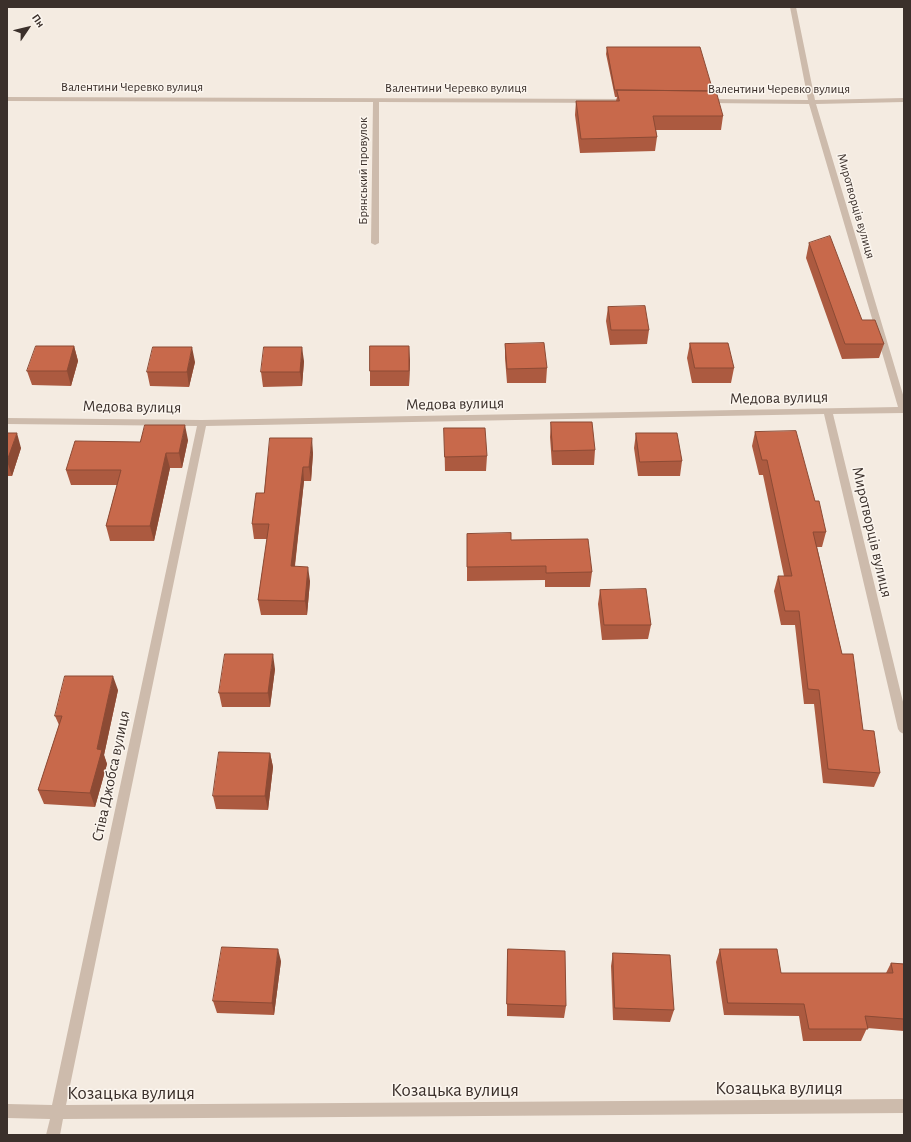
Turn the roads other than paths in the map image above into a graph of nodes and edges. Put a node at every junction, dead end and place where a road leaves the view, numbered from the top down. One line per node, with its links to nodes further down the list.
1 (793, 7): 7 (street, Миротворців вулиця)
2 (7, 99): 3 (street, Валентини Черевко вулиця)
3 (376, 99): 5 (street, Валентини Черевко вулиця); 8 (street, Брянський провулок)
4 (904, 100): 7 (street, Валентини Черевко вулиця)
5 (638, 101)
6 (701, 101): 7 (street, Валентини Черевко вулиця)
7 (812, 102): 9 (street, Миротворців вулиця)
8 (375, 243)
9 (904, 410): 10 (street, Медова вулиця)
10 (828, 412): 12 (street, Медова вулиця); 13 (street, Миротворців вулиця)
11 (7, 420): 12 (street, Медова вулиця)
12 (202, 423): 16 (street, Стіва Джобса вулиця)
13 (904, 729)
14 (904, 1106): 16 (street, Козацька вулиця)
15 (7, 1111): 16 (street, Козацька вулиця)
16 (57, 1112): 17 (street, Стіва Джобса вулиця)
17 (53, 1135)

